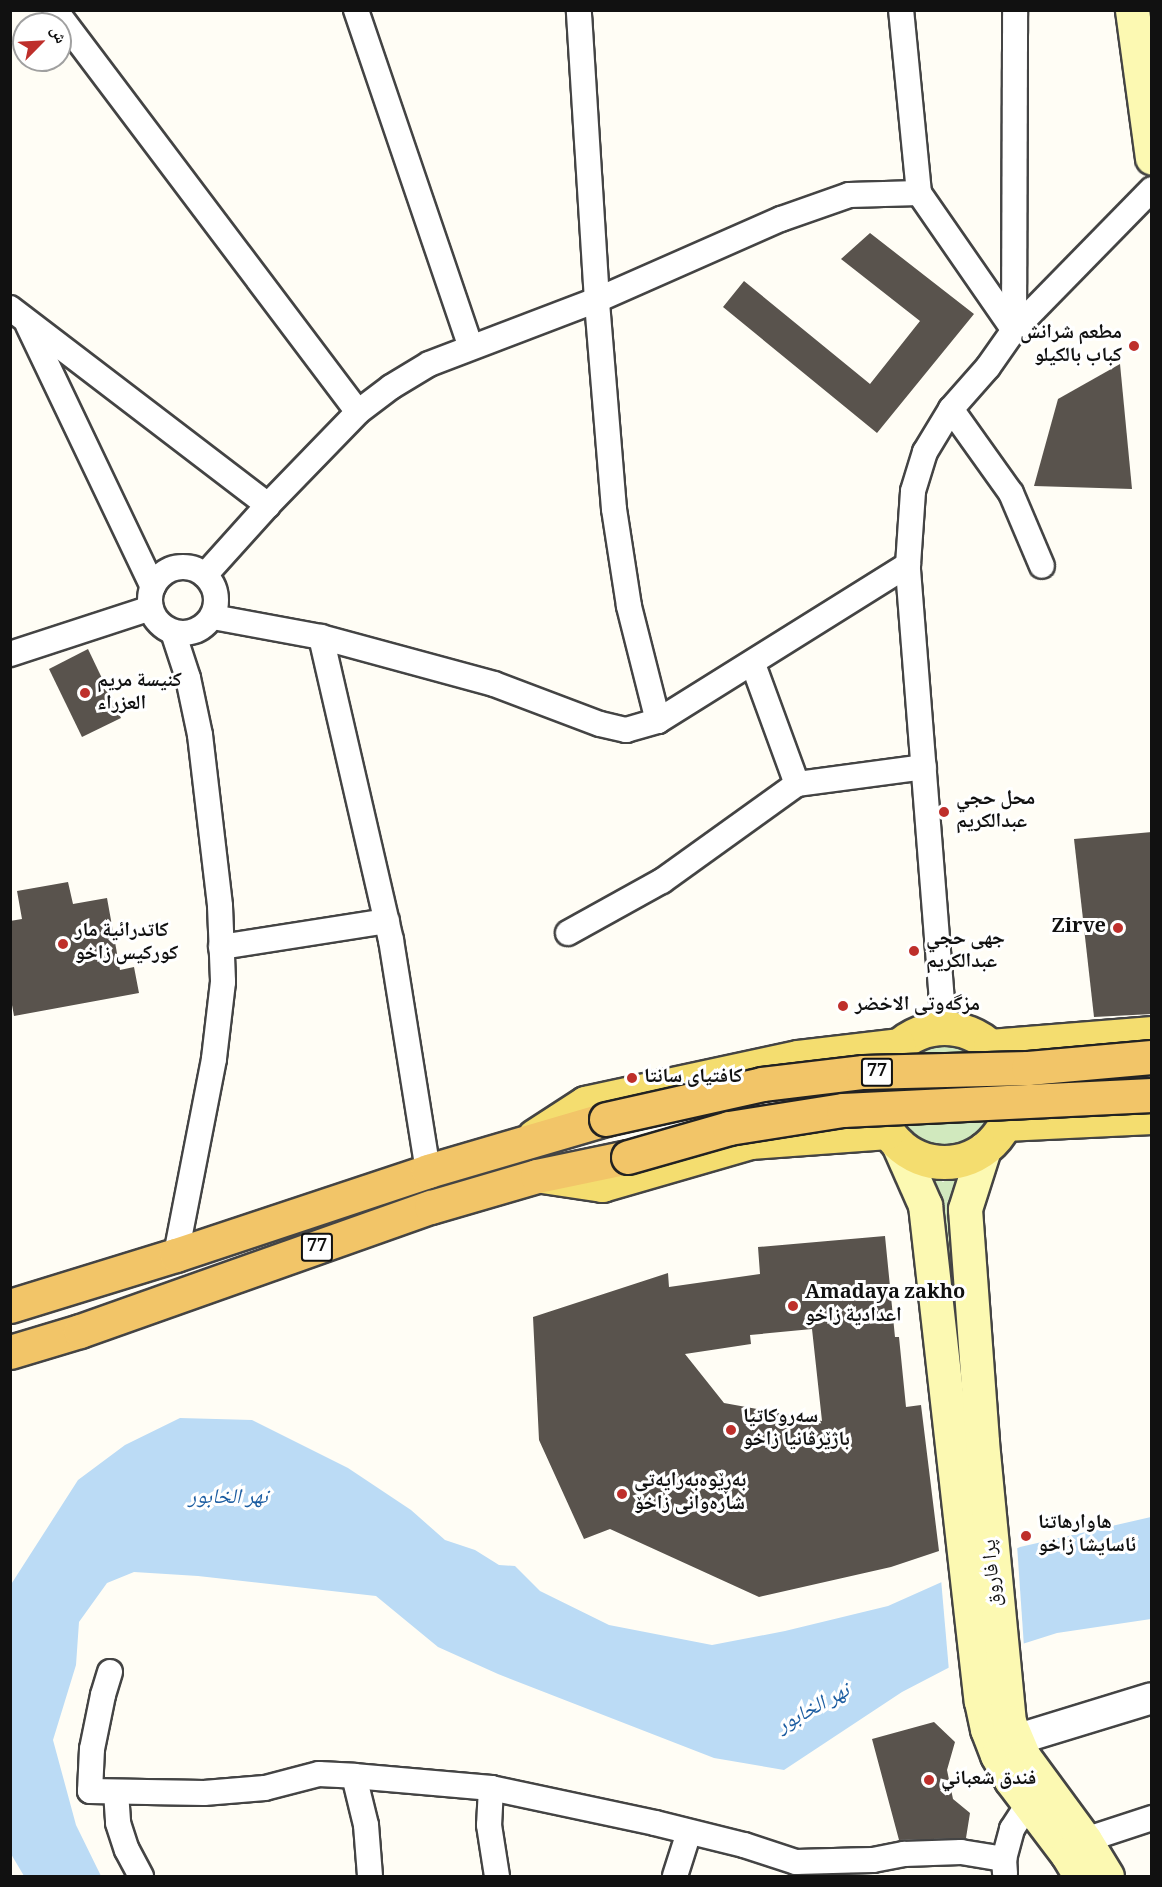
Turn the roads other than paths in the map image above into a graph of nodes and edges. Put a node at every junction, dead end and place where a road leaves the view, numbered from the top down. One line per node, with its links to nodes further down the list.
1 (55, 10): 15 (street)
2 (356, 10): 13 (street)
3 (579, 10): 10 (street)
4 (901, 10): 9 (street)
5 (1015, 10): 12 (street)
6 (1132, 10): 7 (main road)
7 (1152, 158)
8 (1152, 189): 12 (street)
9 (919, 193): 10 (street); 12 (street)
10 (597, 300): 13 (street); 26 (street)
11 (18, 314): 16 (street); 20 (street)
12 (1014, 330): 14 (street)
13 (471, 347): 15 (street)
14 (951, 410): 17 (street); 18 (street)
15 (358, 412): 16 (street)
16 (268, 505): 19 (street)
17 (908, 565): 25 (street); 27 (street)
18 (1042, 566)
19 (206, 575): 20 (street); 21 (street)
20 (152, 598): 22 (street); 24 (street)
21 (213, 617): 22 (street); 23 (street)
22 (173, 632): 31 (street)
23 (321, 637): 26 (street); 29 (street)
24 (10, 654)
25 (753, 664): 26 (street); 28 (street)
26 (658, 721)
27 (924, 767): 28 (street); 32 (street)
28 (796, 784): 30 (street)
29 (387, 921): 31 (street); 47 (street)
30 (568, 933)
31 (221, 947): 49 (street)
32 (944, 1028): 35 (main road); 36 (main road)
33 (1152, 1034): 34 (main road)
34 (1095, 1037): 36 (main road); 41 (main road)
35 (898, 1045): 37 (main road); 44 (main road)
36 (990, 1046): 42 (main road)
37 (798, 1057): 43 (main road); 45 (main road)
38 (1152, 1057): 45 (highway, 77, bridge)
39 (1152, 1095): 48 (highway, 77, bridge)
40 (1152, 1117): 41 (main road)
41 (1104, 1120): 42 (main road)
42 (1004, 1124): 46 (main road)
43 (807, 1136): 44 (main road); 48 (main road)
44 (893, 1138): 46 (main road); 52 (main road)
45 (521, 1144): 47 (highway, 77)
46 (984, 1149): 52 (main road)
47 (428, 1171): 49 (highway, 77)
48 (537, 1176): 51 (highway, 77)
49 (176, 1255): 50 (highway, 77)
50 (10, 1306)
51 (10, 1352)
52 (968, 1443): 55 (main road, پرا فاروق)
53 (110, 1672): 59 (street)
54 (1152, 1698): 56 (street)
55 (994, 1702): 56 (main road); 60 (main road)
56 (1015, 1740): 63 (main road)
57 (354, 1776): 58 (street); 59 (street); 65 (street)
58 (491, 1788): 62 (street); 66 (street)
59 (116, 1792): 64 (street)
60 (1029, 1803): 62 (street); 68 (main road)
61 (1152, 1818): 63 (street)
62 (689, 1832): 67 (street)
63 (1085, 1840): 69 (main road)
64 (141, 1876)
65 (370, 1876)
66 (497, 1876)
67 (675, 1876)
68 (1080, 1876)
69 (1107, 1876)

